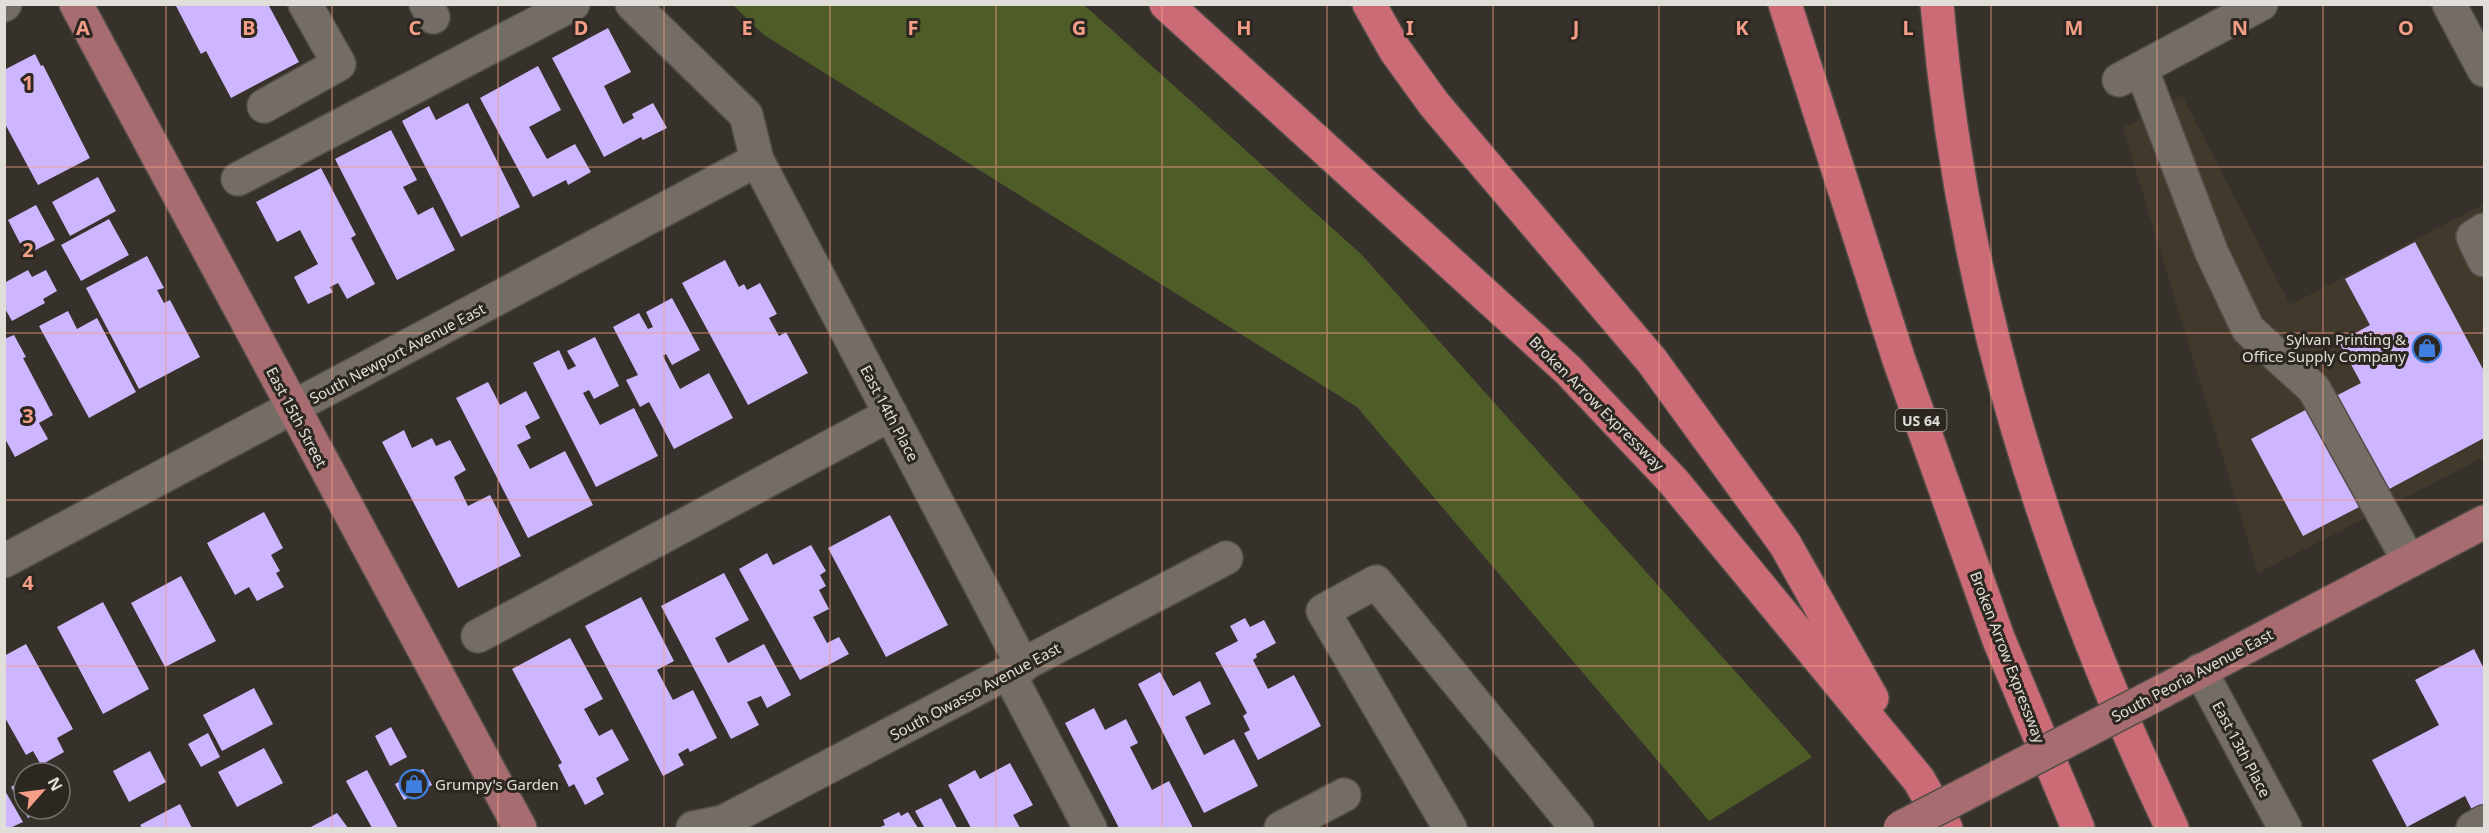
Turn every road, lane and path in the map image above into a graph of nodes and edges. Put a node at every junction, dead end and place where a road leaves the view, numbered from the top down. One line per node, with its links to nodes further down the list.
1 (76, 4): 17 (main road, East 15th Street)
2 (305, 4): 12 (street)
3 (573, 4): 14 (street)
4 (632, 4): 13 (street, East 14th Place)
5 (1166, 4): 26 (highway, Broken Arrow Expressway)
6 (1368, 4): 26 (highway)
7 (1785, 4): 37 (highway, Broken Arrow Expressway / US 64)
8 (1937, 4): 38 (highway)
9 (2260, 4): 22 (street)
10 (2449, 4): 11 (street)
11 (2484, 70)
12 (264, 106)
13 (757, 160): 17 (street, South Newport Avenue East); 18 (street, East 14th Place)
14 (238, 179)
15 (2484, 230): 16 (street)
16 (2484, 260)
17 (293, 409): 21 (street, South Newport Avenue East); 31 (main road, East 15th Street)
18 (891, 414): 23 (street); 24 (street, East 14th Place)
19 (2484, 522): 22 (main road, South Peoria Avenue East)
20 (1226, 558): 24 (street, South Owasso Avenue East)
21 (4, 561)
22 (2409, 561): 25 (main road, South Peoria Avenue East)
23 (478, 636)
24 (1016, 670): 29 (street, South Owasso Avenue East); 32 (street, East 14th Place)
25 (2200, 670): 35 (main road, South Peoria Avenue East, bridge); 39 (street, East 13th Place)
26 (1919, 780): 36 (highway, Broken Arrow Expressway)
27 (1344, 795): 33 (street)
28 (2484, 822): 40 (street)
29 (711, 826)
30 (1441, 826): 34 (street)
31 (520, 828)
32 (1090, 828)
33 (1281, 828)
34 (1578, 828)
35 (1900, 828)
36 (1946, 828)
37 (2078, 828)
38 (2172, 828)
39 (2284, 828)
40 (2473, 828)

